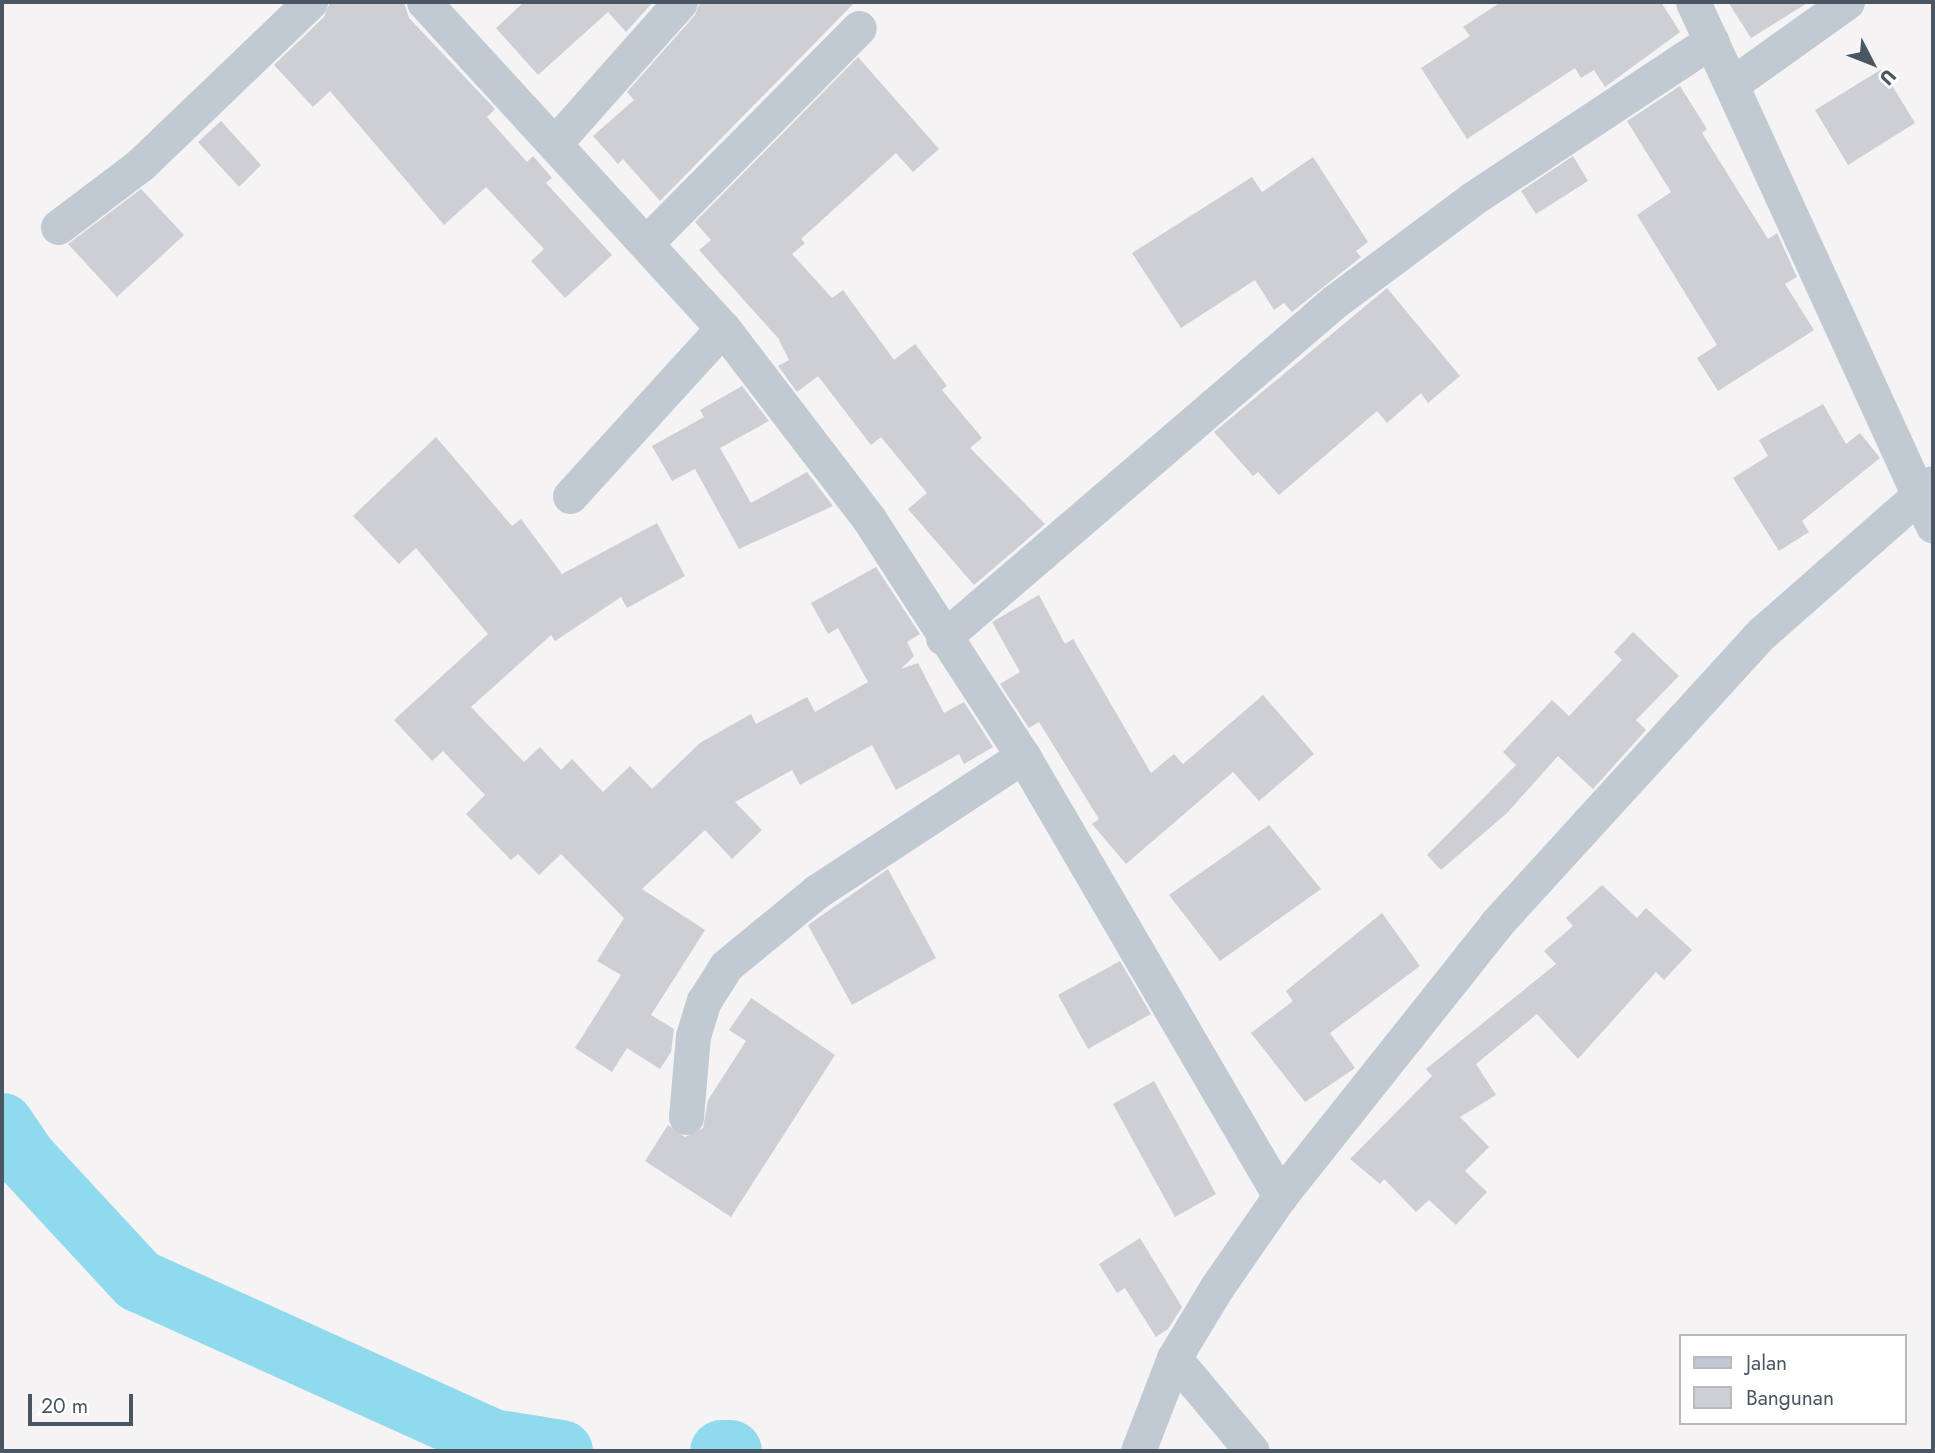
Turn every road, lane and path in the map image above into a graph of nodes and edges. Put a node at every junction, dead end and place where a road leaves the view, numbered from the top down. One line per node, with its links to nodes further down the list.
1 (310, 2): 10 (street)
2 (424, 2): 9 (street)
3 (680, 2): 9 (street)
4 (1693, 2): 7 (street)
5 (1847, 2): 8 (street)
6 (859, 28): 11 (street)
7 (1711, 41): 8 (street); 16 (street)
8 (1732, 84): 13 (street)
9 (555, 143): 11 (street)
10 (58, 227)
11 (647, 242): 12 (street)
12 (723, 328): 14 (street); 16 (street)
13 (1926, 489): 15 (street); 19 (street)
14 (570, 496)
15 (1933, 526)
16 (943, 638): 17 (street)
17 (1023, 756): 18 (street); 19 (street)
18 (686, 1117)
19 (1280, 1196): 20 (street)
20 (1174, 1358): 21 (street); 22 (street)
21 (1138, 1451)
22 (1252, 1451)

